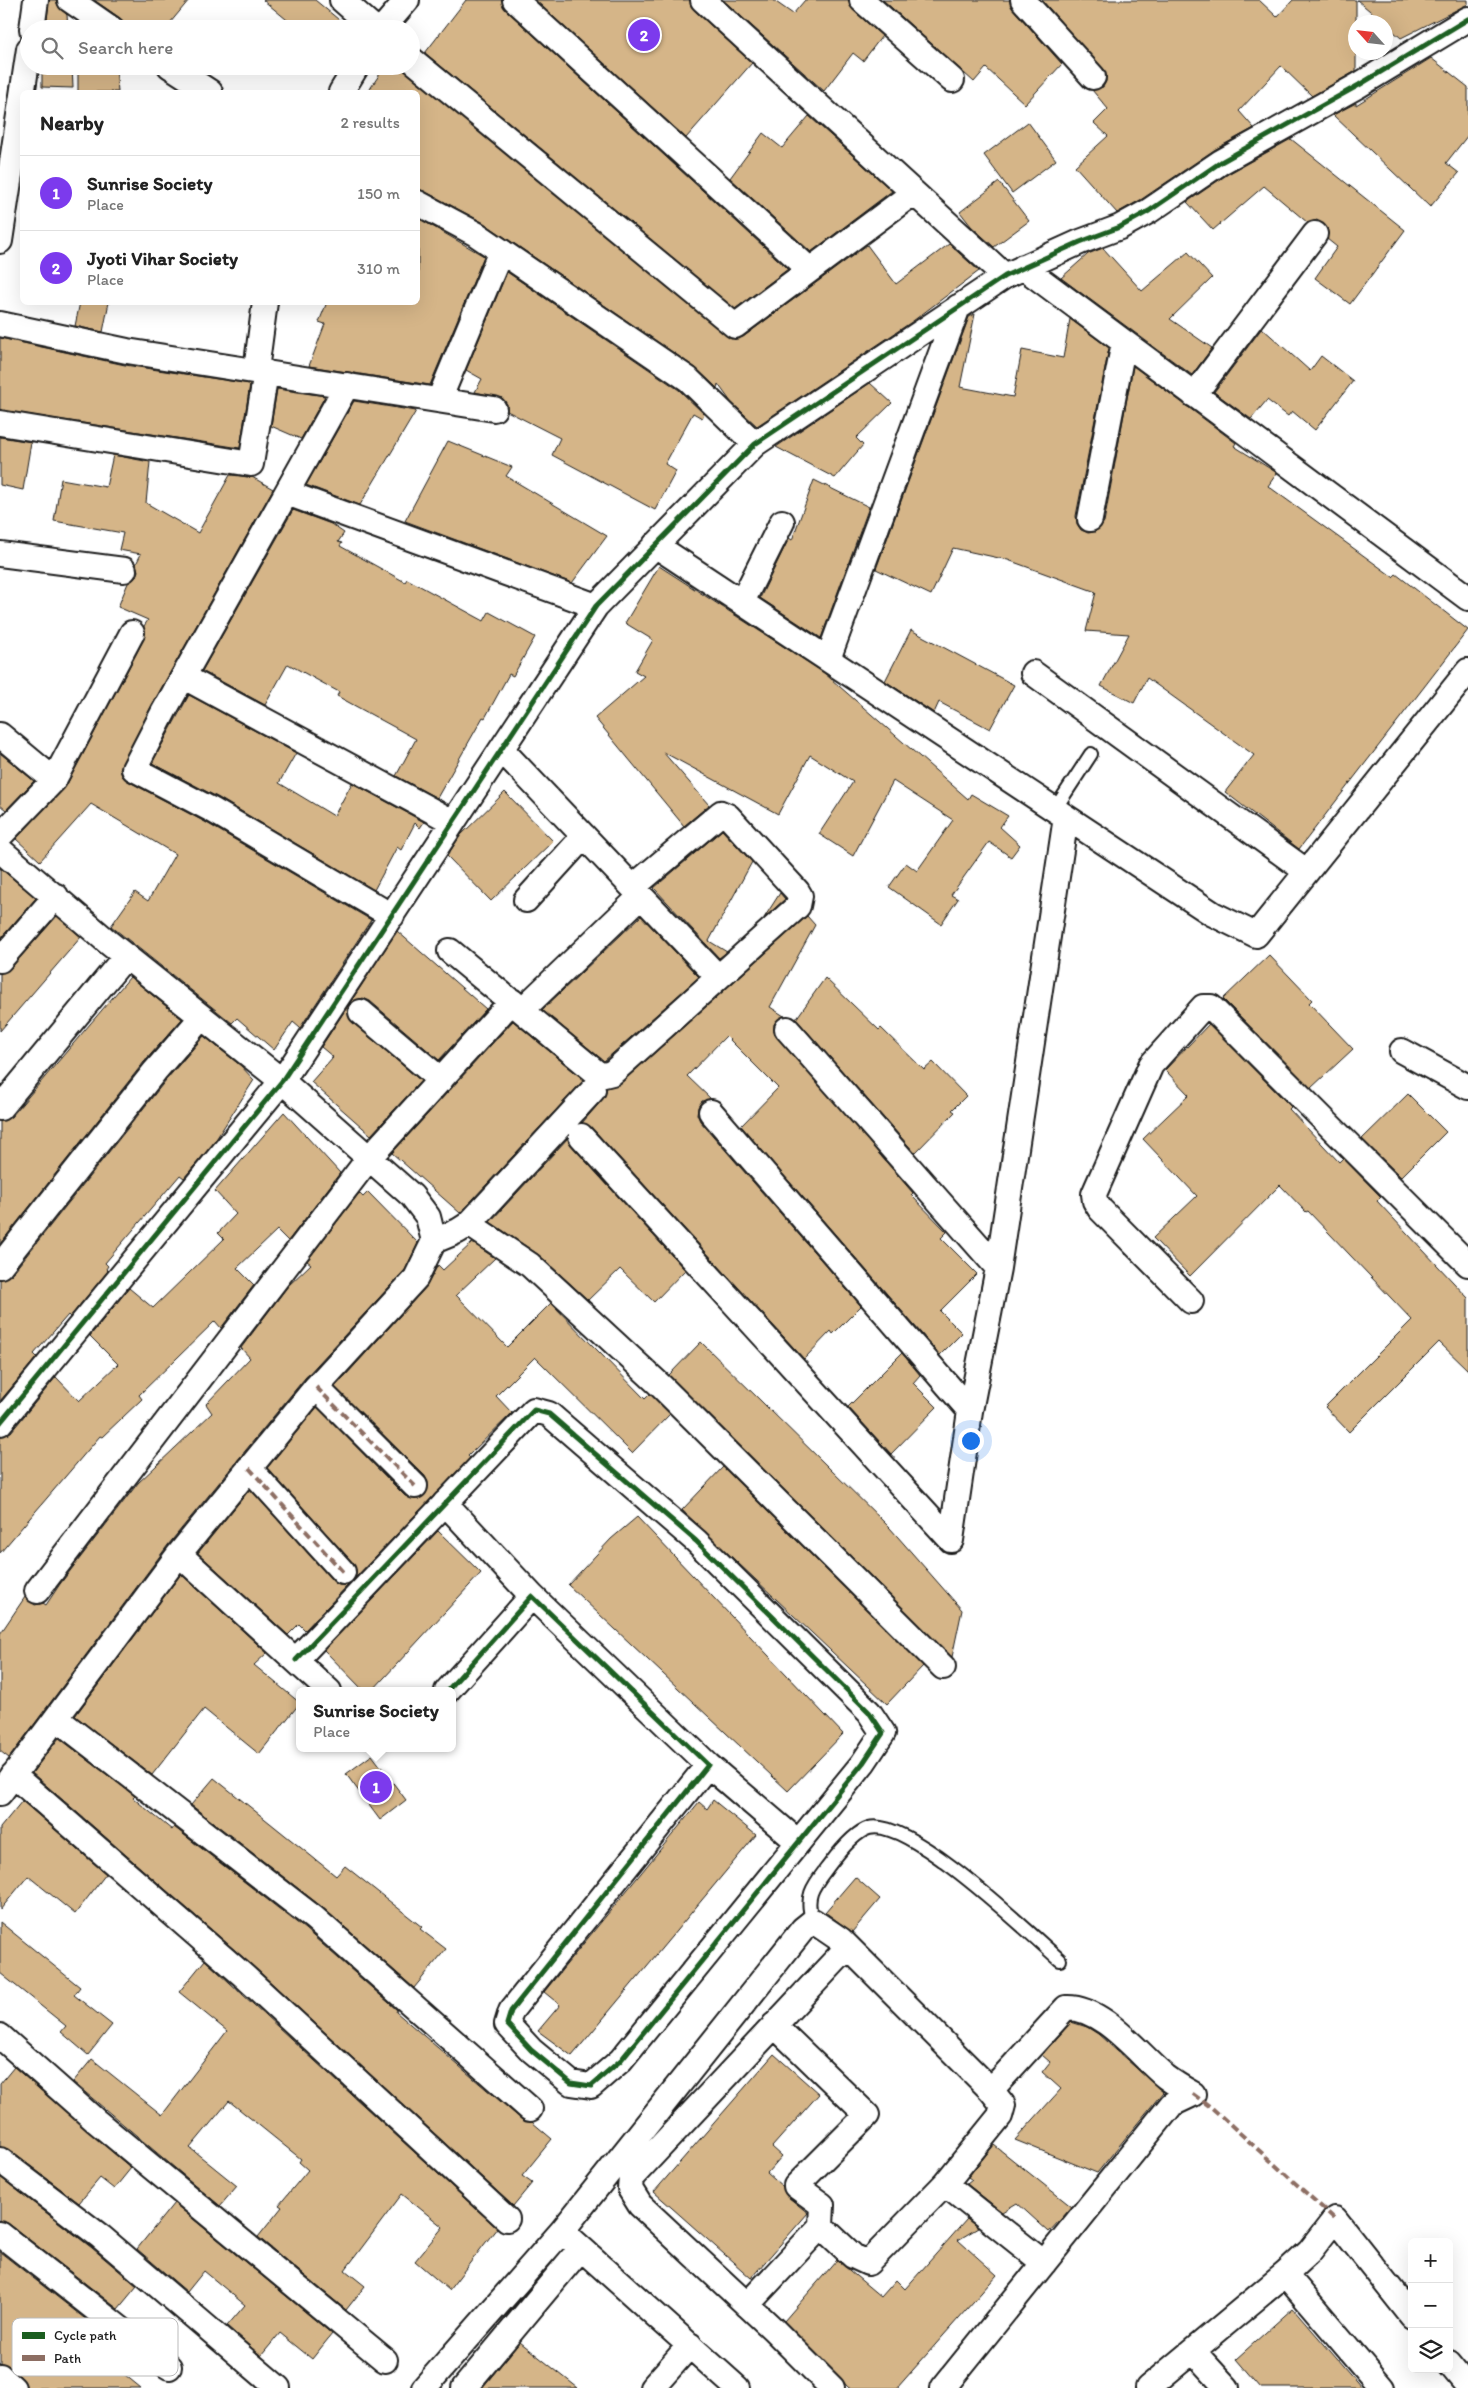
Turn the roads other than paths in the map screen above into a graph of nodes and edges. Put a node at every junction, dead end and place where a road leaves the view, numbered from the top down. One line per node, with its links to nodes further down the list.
1 (36, 0): 10 (street)
2 (70, 0): 11 (street)
3 (342, 0): 12 (street)
4 (407, 0): 13 (street)
5 (515, 0): 29 (street)
6 (703, 0): 24 (street)
7 (862, 0): 19 (street)
8 (1022, 0): 18 (street)
9 (1468, 19): 30 (street)
10 (33, 20)
11 (99, 20)
12 (365, 20)
13 (390, 20)
14 (420, 66): 29 (street)
15 (25, 75): 20 (street)
16 (184, 75): 21 (street)
17 (351, 75): 22 (street)
18 (1093, 77)
19 (952, 80)
20 (23, 90)
21 (207, 90)
22 (342, 90)
23 (20, 109): 27 (street)
24 (912, 193): 29 (street); 30 (street)
25 (420, 204): 28 (street)
26 (1315, 234): 37 (street)
27 (0, 241)
28 (501, 251): 38 (street); 41 (street)
29 (810, 269)
30 (1014, 272): 32 (street); 34 (street)
31 (265, 305): 35 (street)
32 (958, 307): 41 (street); 52 (street)
33 (0, 324): 35 (street)
34 (1124, 342): 37 (street); 43 (street)
35 (261, 371): 36 (street); 40 (street)
36 (347, 385): 38 (street); 42 (street)
37 (1194, 395): 48 (street)
38 (439, 400): 39 (street)
39 (494, 409)
40 (0, 423)
41 (755, 444): 45 (street)
42 (287, 493): 50 (street); 55 (street)
43 (1090, 519)
44 (782, 522): 49 (street)
45 (655, 545): 49 (street); 50 (street)
46 (0, 554): 47 (street)
47 (124, 570)
48 (1468, 598)
49 (742, 602): 52 (street)
50 (596, 606): 57 (street)
51 (132, 634): 59 (street)
52 (828, 659): 60 (street)
53 (1468, 671): 65 (street)
54 (1032, 673): 65 (street)
55 (184, 677): 61 (street); 69 (street)
56 (0, 735): 59 (street)
57 (502, 750): 61 (street); 63 (street)
58 (1090, 754): 60 (lane)
59 (54, 780): 62 (street)
60 (1060, 813): 65 (street); 91 (street)
61 (454, 822): 69 (street)
62 (0, 836)
63 (584, 836): 66 (street); 68 (street)
64 (0, 850): 67 (street)
65 (1306, 871)
66 (637, 891): 73 (street); 73 (street); 74 (street)
67 (56, 896): 71 (street); 72 (street)
68 (526, 900)
69 (392, 916): 80 (street)
70 (450, 951): 74 (street)
71 (126, 957): 76 (street); 83 (street)
72 (0, 960)
73 (718, 977): 74 (street)
74 (517, 1006): 79 (street)
75 (361, 1012): 79 (street)
76 (201, 1018): 80 (street); 90 (street)
77 (787, 1029): 91 (street)
78 (1402, 1050): 81 (street)
79 (441, 1080): 86 (street)
80 (282, 1082): 86 (street); 95 (street)
81 (1468, 1087)
82 (593, 1090): 87 (street)
83 (0, 1108)
84 (711, 1112): 94 (street)
85 (581, 1136): 94 (street)
86 (369, 1158): 88 (street); 101 (street)
87 (469, 1224): 88 (street); 104 (street)
88 (434, 1241): 93 (street)
89 (1468, 1264): 92 (street)
90 (0, 1266)
91 (998, 1268): 94 (street)
92 (1192, 1301)
93 (316, 1387): 96 (street); 97 (street)
94 (970, 1411)
95 (0, 1423)
96 (249, 1468): 99 (street); 100 (street)
97 (415, 1486)
98 (445, 1503): 102 (street); 103 (street); 110 (street)
99 (178, 1554): 103 (street); 107 (street)
100 (343, 1572)
101 (37, 1591)
102 (532, 1596): 106 (street); 108 (street)
103 (296, 1660): 105 (street)
104 (943, 1667)
105 (325, 1687)
106 (451, 1687)
107 (56, 1718): 109 (street); 117 (street)
108 (708, 1765): 110 (street); 110 (street)
109 (7, 1784): 120 (street)
110 (798, 1842)
111 (812, 1921): 112 (street); 113 (lane); 122 (street)
112 (848, 1947): 114 (street); 116 (street)
113 (1060, 1960)
114 (774, 2025): 121 (street); 127 (street)
115 (0, 2036): 132 (street)
116 (992, 2090): 119 (street); 125 (street)
117 (530, 2108)
118 (0, 2160): 137 (street)
119 (945, 2184): 121 (street); 125 (street)
120 (507, 2219)
121 (821, 2226): 127 (street)
122 (562, 2232): 124 (street); 138 (street)
123 (0, 2234): 129 (street)
124 (581, 2248): 130 (street); 139 (street)
125 (1044, 2263): 143 (street)
126 (1285, 2274): 128 (street); 131 (street); 146 (street)
127 (747, 2305): 142 (street)
128 (1408, 2311)
129 (108, 2318)
130 (690, 2346): 140 (street); 141 (street)
131 (1193, 2351): 144 (street); 145 (street)
132 (385, 2360)
133 (1453, 2368): 135 (street)
134 (0, 2376): 136 (street)
135 (1468, 2386)
136 (13, 2388)
137 (278, 2388)
138 (424, 2388)
139 (464, 2388)
140 (652, 2388)
141 (737, 2388)
142 (832, 2388)
143 (942, 2388)
144 (1148, 2388)
145 (1227, 2388)
146 (1382, 2388)

